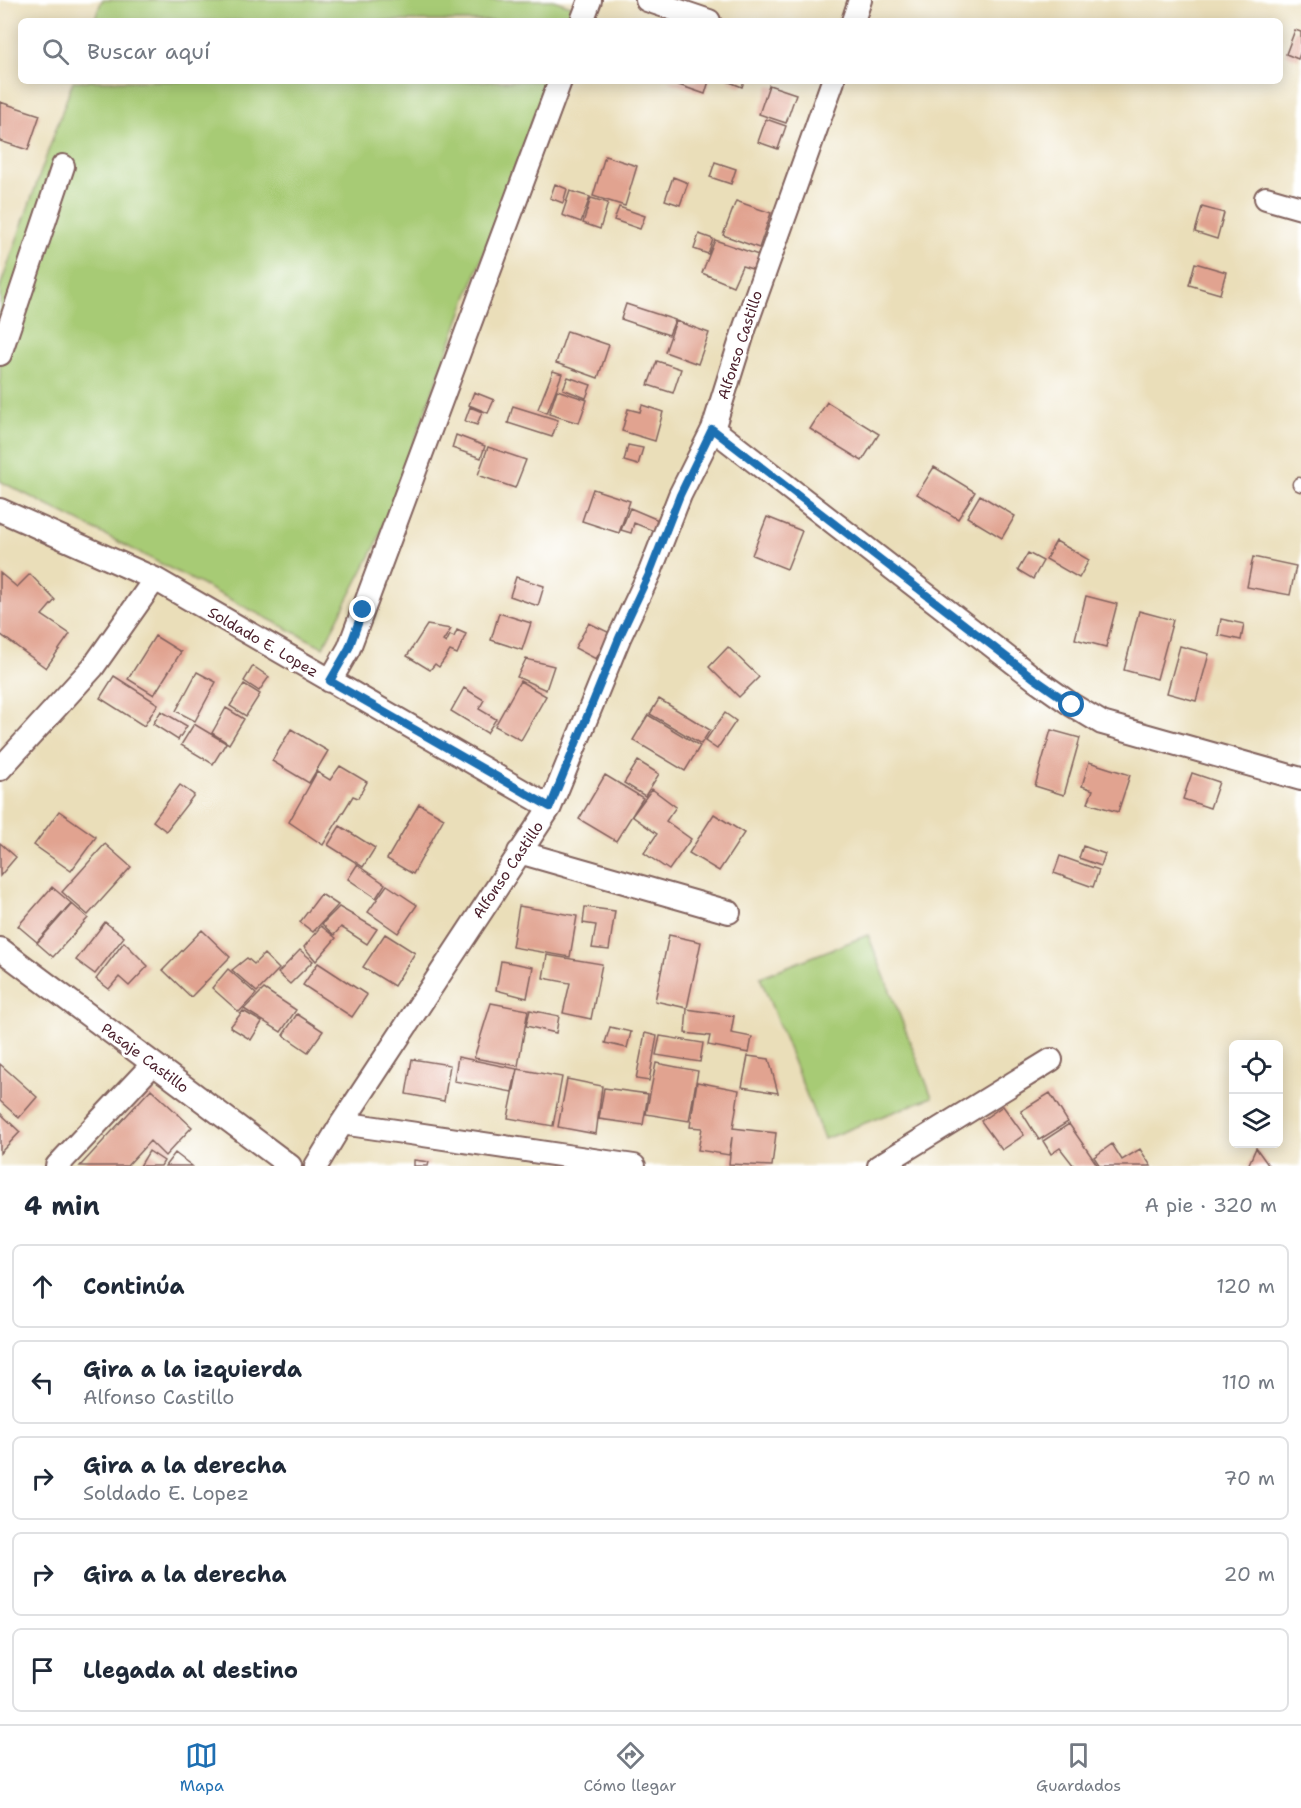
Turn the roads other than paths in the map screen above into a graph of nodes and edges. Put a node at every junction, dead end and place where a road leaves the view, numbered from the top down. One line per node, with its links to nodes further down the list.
1 (590, 0): 4 (street)
2 (646, 0): 5 (street)
3 (860, 0): 6 (street)
4 (583, 18)
5 (701, 18)
6 (854, 18)
7 (559, 84): 16 (street)
8 (832, 84): 13 (street, Alfonso Castillo)
9 (63, 166): 12 (street)
10 (1266, 198): 11 (street)
11 (1301, 208)
12 (0, 354)
13 (712, 429): 18 (street); 19 (street, Alfonso Castillo)
14 (0, 510): 15 (street, Soldado E. Lopez)
15 (155, 579): 16 (street, Soldado E. Lopez); 17 (street)
16 (330, 681): 19 (street, Soldado E. Lopez)
17 (0, 769)
18 (1301, 778)
19 (550, 807): 20 (street, Alfonso Castillo)
20 (519, 852): 21 (street); 25 (street, Alfonso Castillo)
21 (729, 912)
22 (0, 949): 24 (street, Pasaje Castillo)
23 (1051, 1060): 30 (street)
24 (153, 1064): 26 (street); 27 (street, Pasaje Castillo)
25 (342, 1123): 28 (street, Alfonso Castillo); 29 (street)
26 (57, 1166)
27 (290, 1166)
28 (316, 1166)
29 (634, 1166)
30 (879, 1166)

